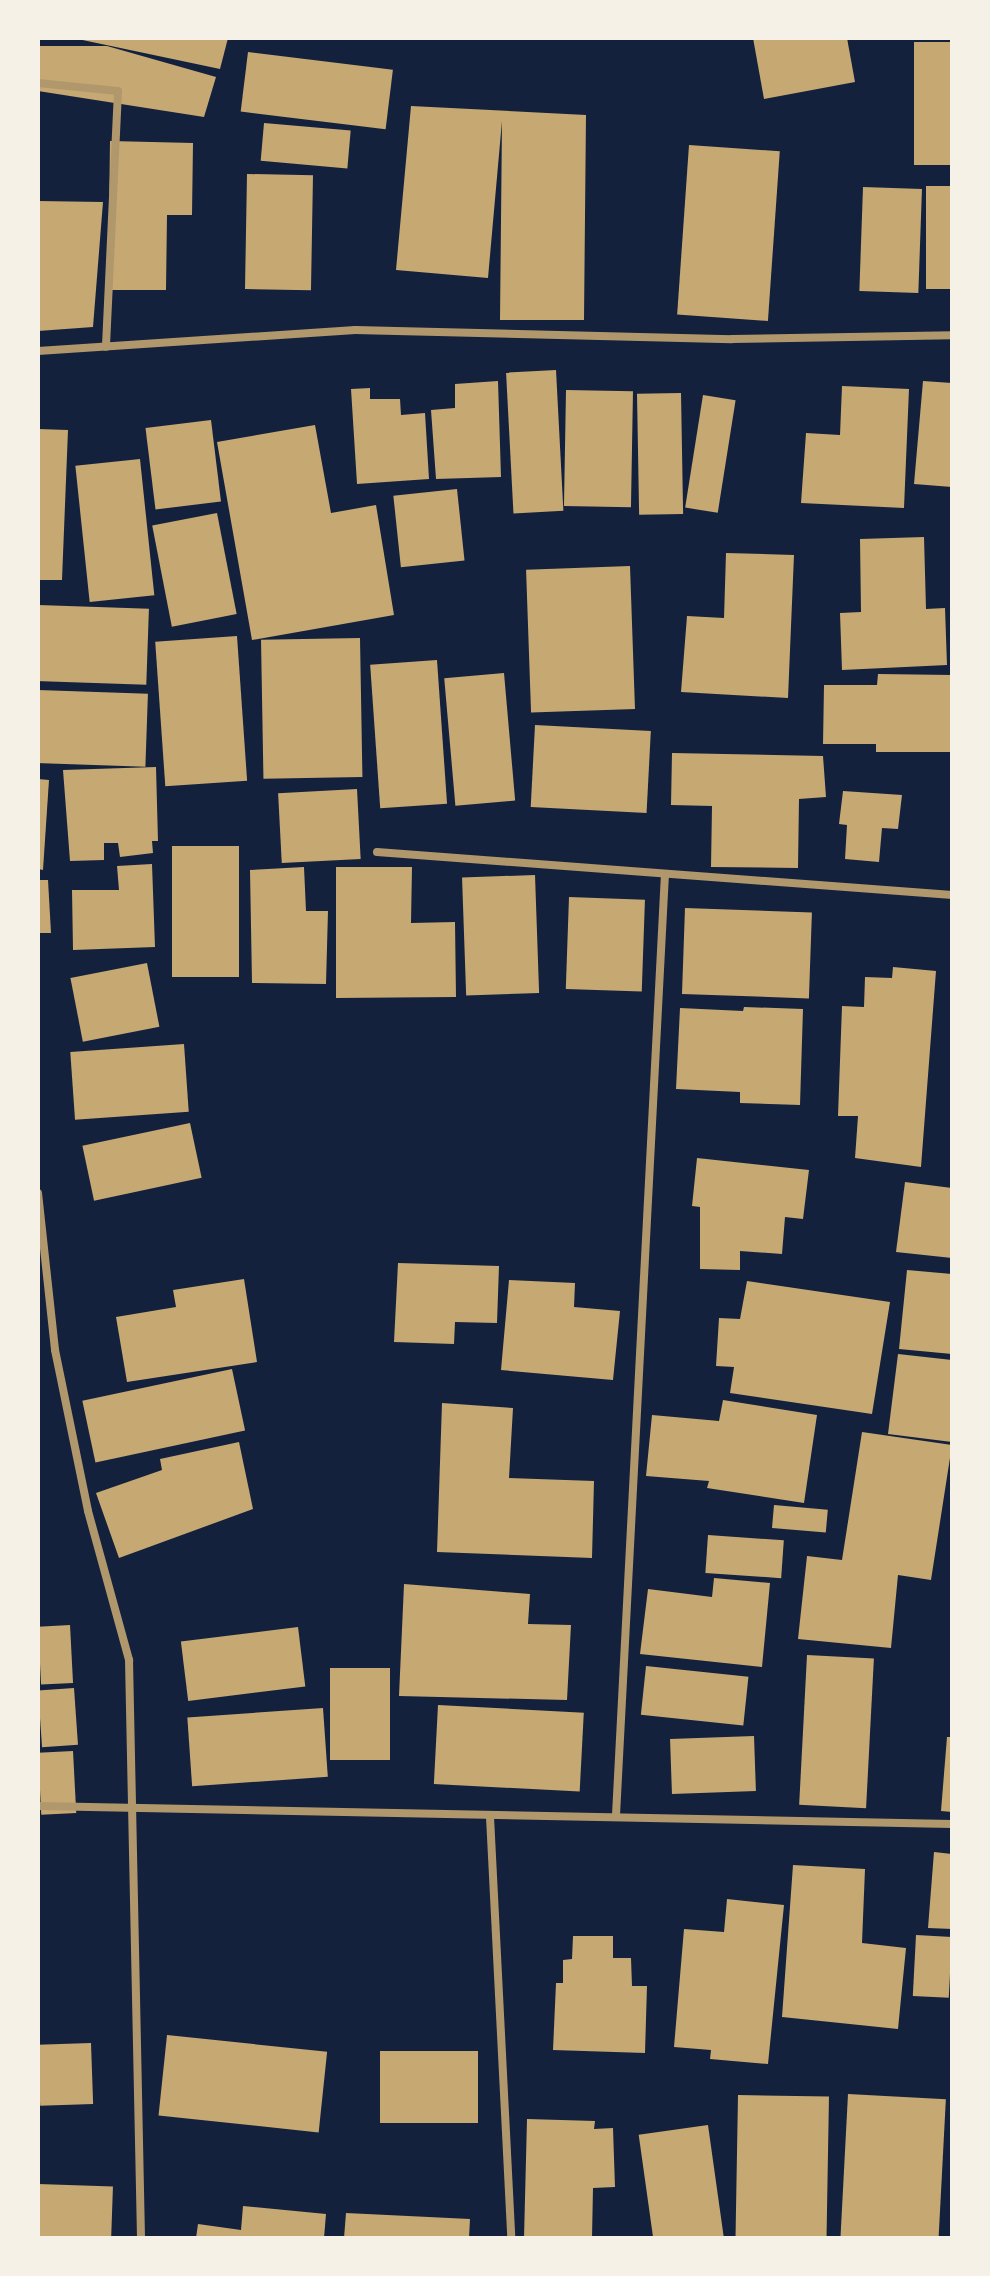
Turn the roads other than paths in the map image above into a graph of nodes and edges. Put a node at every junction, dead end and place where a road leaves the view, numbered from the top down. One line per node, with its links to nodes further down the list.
1 (38, 83): 3 (street)
2 (952, 335): 3 (street)
3 (106, 347): 4 (street)
4 (38, 351)
5 (377, 852): 6 (street)
6 (665, 874): 7 (street); 11 (street)
7 (952, 895)
8 (38, 1193): 9 (street)
9 (135, 1804): 10 (street); 12 (street); 14 (street)
10 (38, 1806)
11 (616, 1815): 12 (street); 13 (street)
12 (490, 1817): 15 (street)
13 (952, 1824)
14 (141, 2238)
15 (511, 2238)

